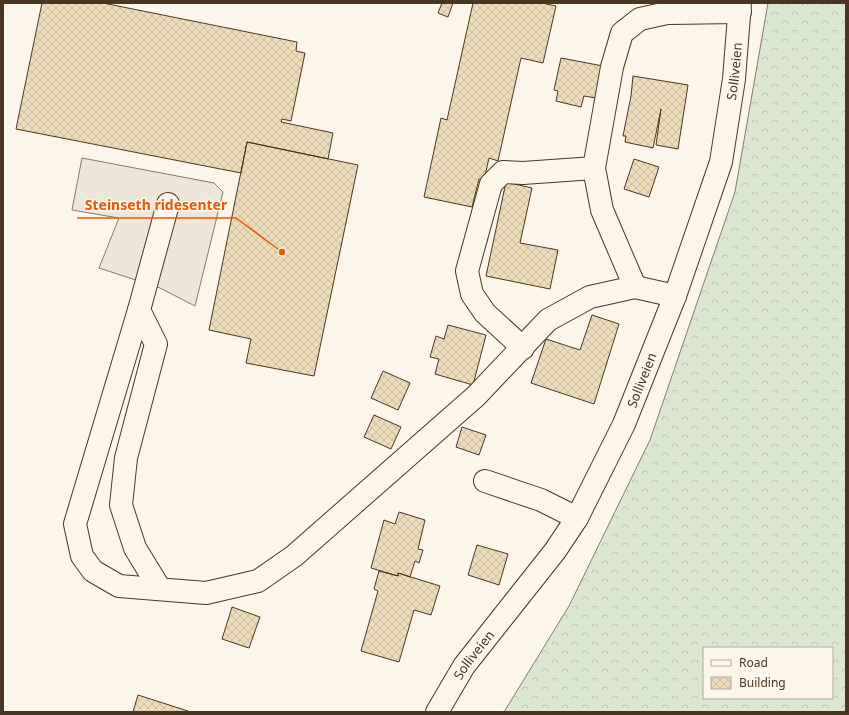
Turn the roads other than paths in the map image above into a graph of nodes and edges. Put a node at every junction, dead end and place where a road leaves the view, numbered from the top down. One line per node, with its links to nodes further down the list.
1 (740, 8): 2 (street); 5 (street, Solliveien)
2 (594, 168): 4 (street); 7 (street)
3 (168, 204): 6 (street)
4 (635, 287): 5 (street); 7 (street)
5 (675, 296): 9 (street, Solliveien)
6 (139, 310): 10 (street); 10 (street)
7 (523, 348): 10 (street)
8 (485, 481): 9 (street)
9 (577, 518): 11 (street, Solliveien)
10 (160, 589)
11 (437, 712)

